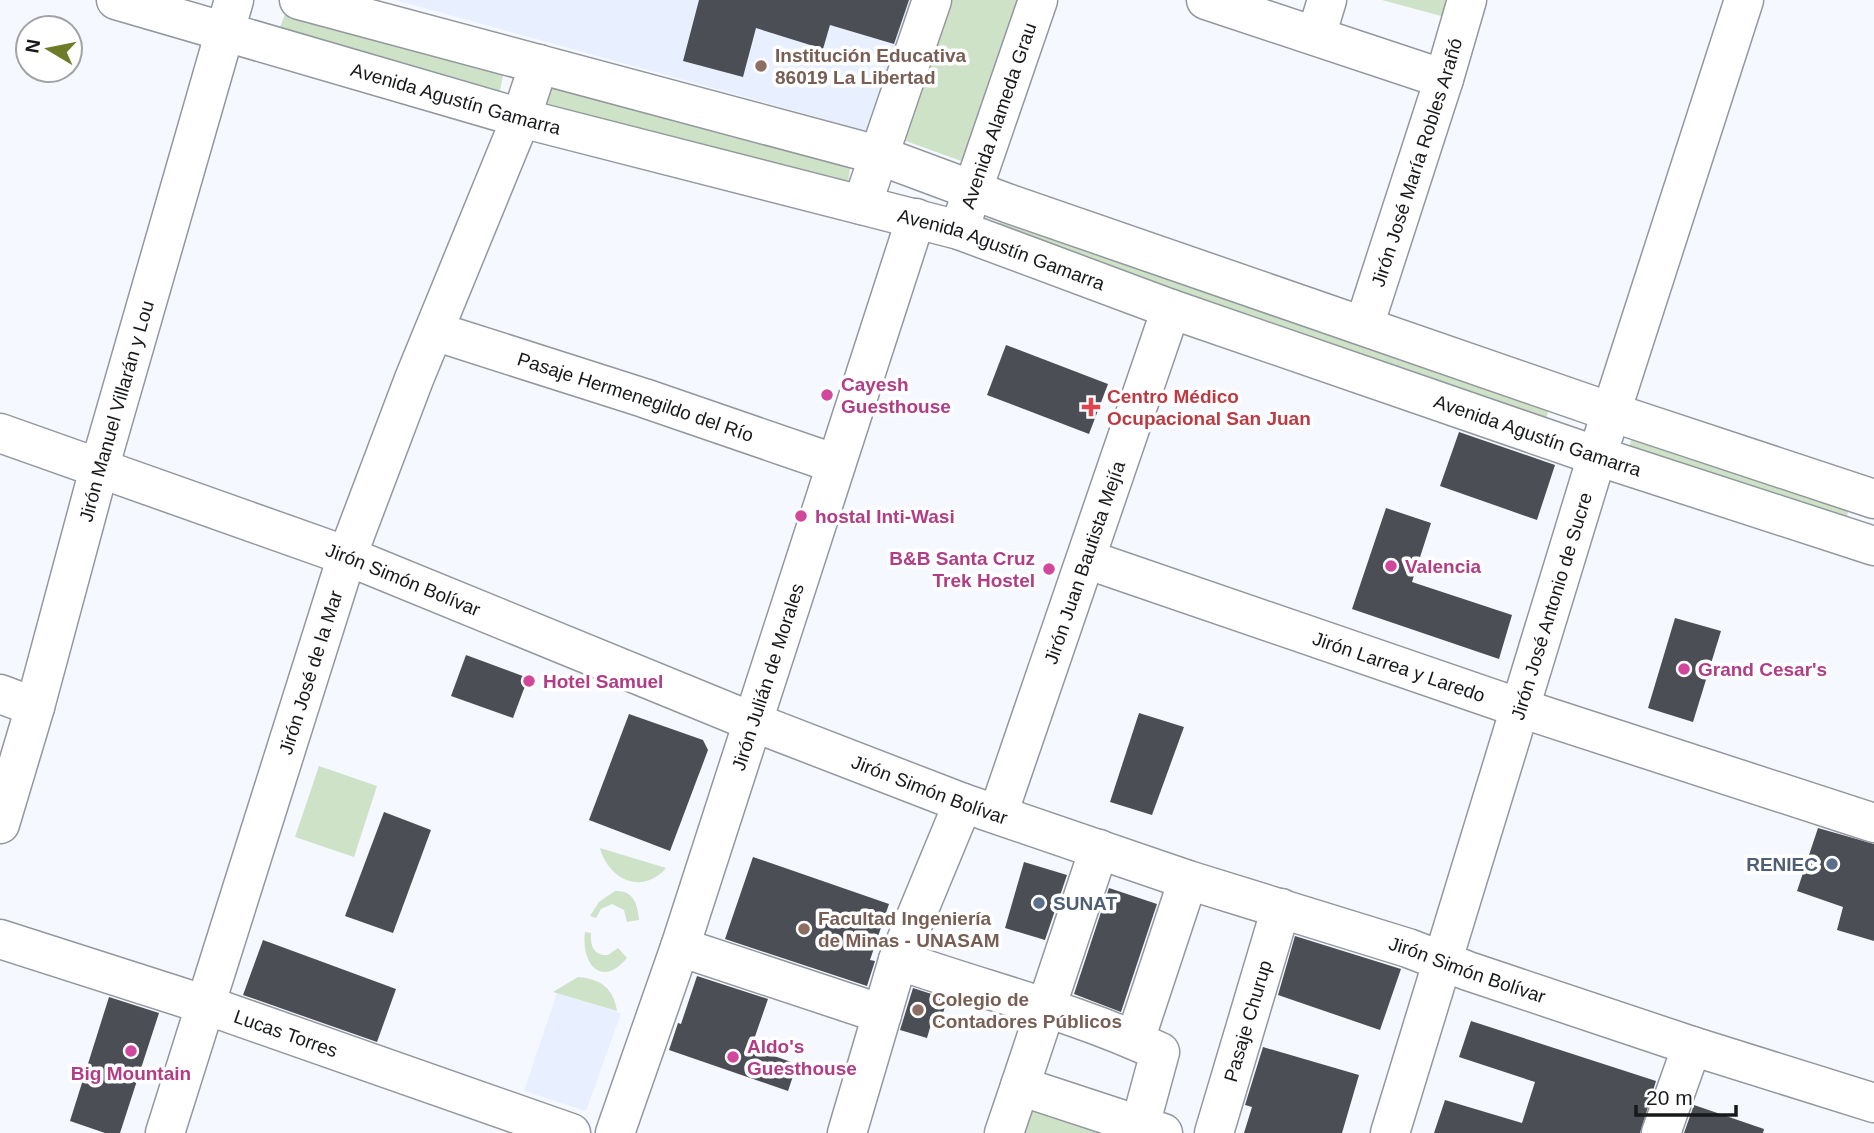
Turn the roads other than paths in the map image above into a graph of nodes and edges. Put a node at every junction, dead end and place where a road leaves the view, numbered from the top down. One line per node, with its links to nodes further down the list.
1 (116, 0): 9 (street, Avenida Agustín Gamarra)
2 (299, 0): 11 (street)
3 (932, 0): 14 (street)
4 (1038, 0): 15 (street, Avenida Alameda Grau)
5 (1206, 0): 10 (street)
6 (1327, 0): 10 (street)
7 (1467, 0): 12 (street, Jirón José María Robles Arañó)
8 (1744, 0): 22 (street, Jirón José Antonio de Sucre)
9 (230, 16): 13 (street, Avenida Agustín Gamarra); 26 (street, Jirón Manuel Villarán y Lou)
10 (1315, 36): 12 (street)
11 (539, 64): 13 (street, Jirón José de la Mar); 14 (street)
12 (1444, 79): 20 (street, Jirón José María Robles Arañó)
13 (521, 118): 16 (street, Avenida Agustín Gamarra); 21 (street, Jirón José de la Mar)
14 (878, 155): 15 (street); 16 (street)
15 (973, 191): 18 (street, Avenida Alameda Grau); 20 (street)
16 (862, 205): 17 (street, Avenida Agustín Gamarra)
17 (916, 218): 18 (street, Avenida Agustín Gamarra); 25 (street, Jirón Julián de Morales)
18 (959, 230): 19 (street, Avenida Agustín Gamarra)
19 (1171, 309): 24 (street, Avenida Agustín Gamarra); 30 (street, Jirón Juan Bautista Mejía)
20 (1364, 326): 22 (street)
21 (434, 331): 25 (street, Pasaje Hermenegildo del Río); 29 (street, Jirón José de la Mar)
22 (1611, 412): 24 (street, Jirón José Antonio de Sucre); 27 (street)
23 (0, 433): 26 (street, Jirón Simón Bolívar)
24 (1598, 456): 28 (street, Avenida Agustín Gamarra); 32 (street, Jirón José Antonio de Sucre)
25 (836, 464): 33 (street, Jirón Julián de Morales)
26 (99, 469): 29 (street, Jirón Simón Bolívar); 31 (street, Jirón Manuel Villarán y Lou)
27 (1874, 499)
28 (1874, 546)
29 (347, 556): 33 (street, Jirón Simón Bolívar); 44 (street, Jirón José de la Mar)
30 (1086, 559): 32 (street, Jirón Larrea y Laredo); 34 (street, Jirón Juan Bautista Mejía)
31 (17, 701): 36 (street, Jirón Manuel Villarán y Lou)
32 (1520, 708): 35 (street, Jirón Larrea y Laredo); 43 (street, Jirón José Antonio de Sucre)
33 (753, 722): 34 (street, Jirón Simón Bolívar); 41 (street, Jirón Julián de Morales)
34 (980, 809): 37 (street, Jirón Simón Bolívar); 42 (street, Jirón Juan Bautista Mejía)
35 (1874, 823)
36 (0, 824)
37 (1099, 849): 38 (street, Jirón Simón Bolívar); 45 (street)
38 (1188, 880): 39 (street, Jirón Simón Bolívar); 47 (street)
39 (1281, 908): 43 (street, Jirón Simón Bolívar); 57 (street, Pasaje Churup)
40 (0, 939): 44 (street, Lucas Torres)
41 (680, 947): 46 (street); 54 (street, Jirón Julián de Morales)
42 (898, 960): 45 (street); 46 (street, Jirón Juan Bautista Mejía)
43 (1442, 961): 48 (street, Jirón Simón Bolívar); 58 (street, Jirón José Antonio de Sucre)
44 (206, 1005): 52 (street, Jirón José de la Mar); 53 (street, Lucas Torres)
45 (1046, 1007): 47 (street); 49 (street)
46 (878, 1024): 55 (street, Jirón Juan Bautista Mejía)
47 (1135, 1040): 51 (street)
48 (1692, 1046): 50 (street, Jirón Simón Bolívar); 59 (street)
49 (1020, 1086): 51 (street); 56 (street)
50 (1874, 1103)
51 (1147, 1131)
52 (165, 1133)
53 (571, 1133)
54 (615, 1133)
55 (847, 1133)
56 (1004, 1133)
57 (1214, 1133)
58 (1390, 1133)
59 (1661, 1133)

